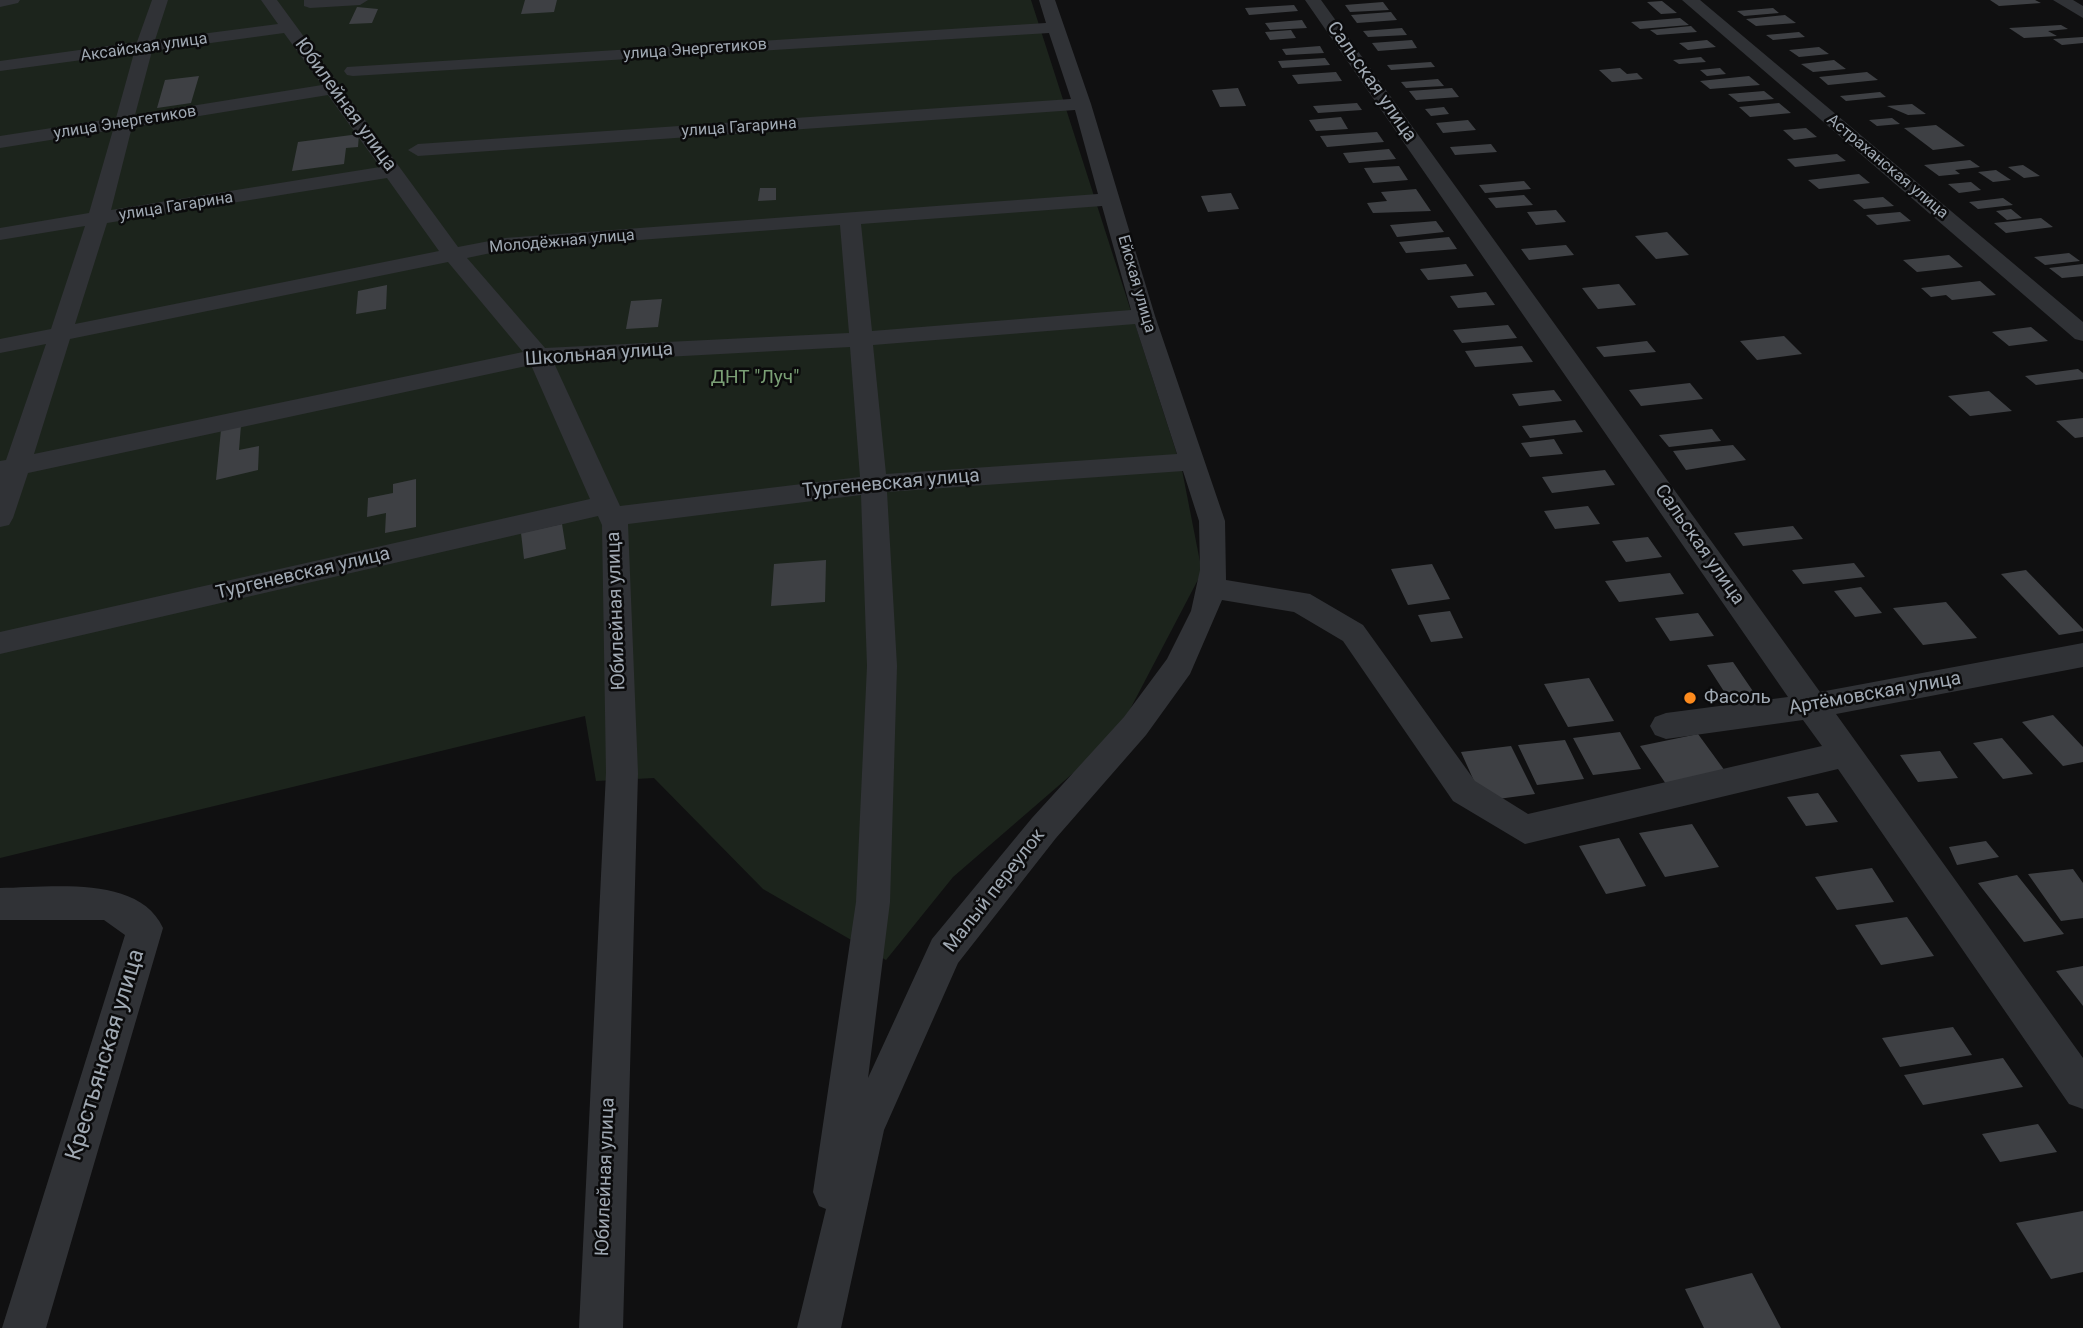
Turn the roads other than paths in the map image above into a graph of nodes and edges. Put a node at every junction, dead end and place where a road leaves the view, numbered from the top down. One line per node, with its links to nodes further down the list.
1 (12, 0): 9 (street)
2 (160, 0): 14 (street)
3 (269, 0): 12 (street, Юбилейная улица)
4 (360, 0): 10 (street)
5 (1047, 0): 13 (street, Ейская улица)
6 (1313, 0): 41 (street, Сальская улица)
7 (1690, 0): 28 (street, Астраханская улица)
8 (2061, 0): 11 (street)
9 (0, 2)
10 (310, 3)
11 (2083, 13)
12 (289, 27): 14 (street, Аксайская улица); 16 (street, Юбилейная улица)
13 (1047, 28): 16 (street, улица Энергетиков); 17 (street, Ейская улица)
14 (144, 48): 15 (street, Аксайская улица); 18 (street)
15 (0, 66)
16 (343, 80): 18 (street, улица Энергетиков); 21 (street, Юбилейная улица)
17 (1071, 105): 20 (street, улица Гагарина); 22 (street, Ейская улица)
18 (125, 124): 19 (street, улица Энергетиков); 24 (street)
19 (0, 142)
20 (418, 150)
21 (392, 171): 24 (street, улица Гагарина); 26 (street, Юбилейная улица)
22 (1100, 200): 23 (street, Молодёжная улица); 27 (street, Ейская улица)
23 (850, 219): 26 (street, Молодёжная улица); 30 (street)
24 (98, 220): 25 (street, улица Гагарина); 29 (street)
25 (0, 234)
26 (453, 255): 29 (street, Молодёжная улица); 32 (street, Юбилейная улица)
27 (1134, 316): 30 (street, Школьная улица); 33 (street, Ейская улица)
28 (2083, 334)
29 (61, 335): 31 (street, Молодёжная улица); 34 (street)
30 (860, 339): 32 (street, Школьная улица); 35 (street)
31 (0, 345)
32 (539, 356): 34 (street, Школьная улица); 36 (street, Юбилейная улица)
33 (1183, 463): 35 (street, Тургеневская улица); 38 (street, Ейская улица)
34 (8, 468): 37 (street)
35 (874, 484): 36 (street, Тургеневская улица); 48 (street)
36 (609, 511): 39 (street, Тургеневская улица); 47 (street, Юбилейная улица)
37 (0, 518)
38 (1212, 579): 43 (street); 49 (street, Малый переулок)
39 (0, 643)
40 (2083, 655): 41 (street, Артёмовская улица)
41 (1813, 706): 42 (street, Артёмовская улица); 43 (street, Сальская улица)
42 (1666, 726)
43 (1846, 754): 45 (street, Сальская улица)
44 (0, 904): 46 (street, Крестьянская улица)
45 (2083, 1090)
46 (24, 1328)
47 (601, 1328)
48 (814, 1328)
49 (819, 1328)

